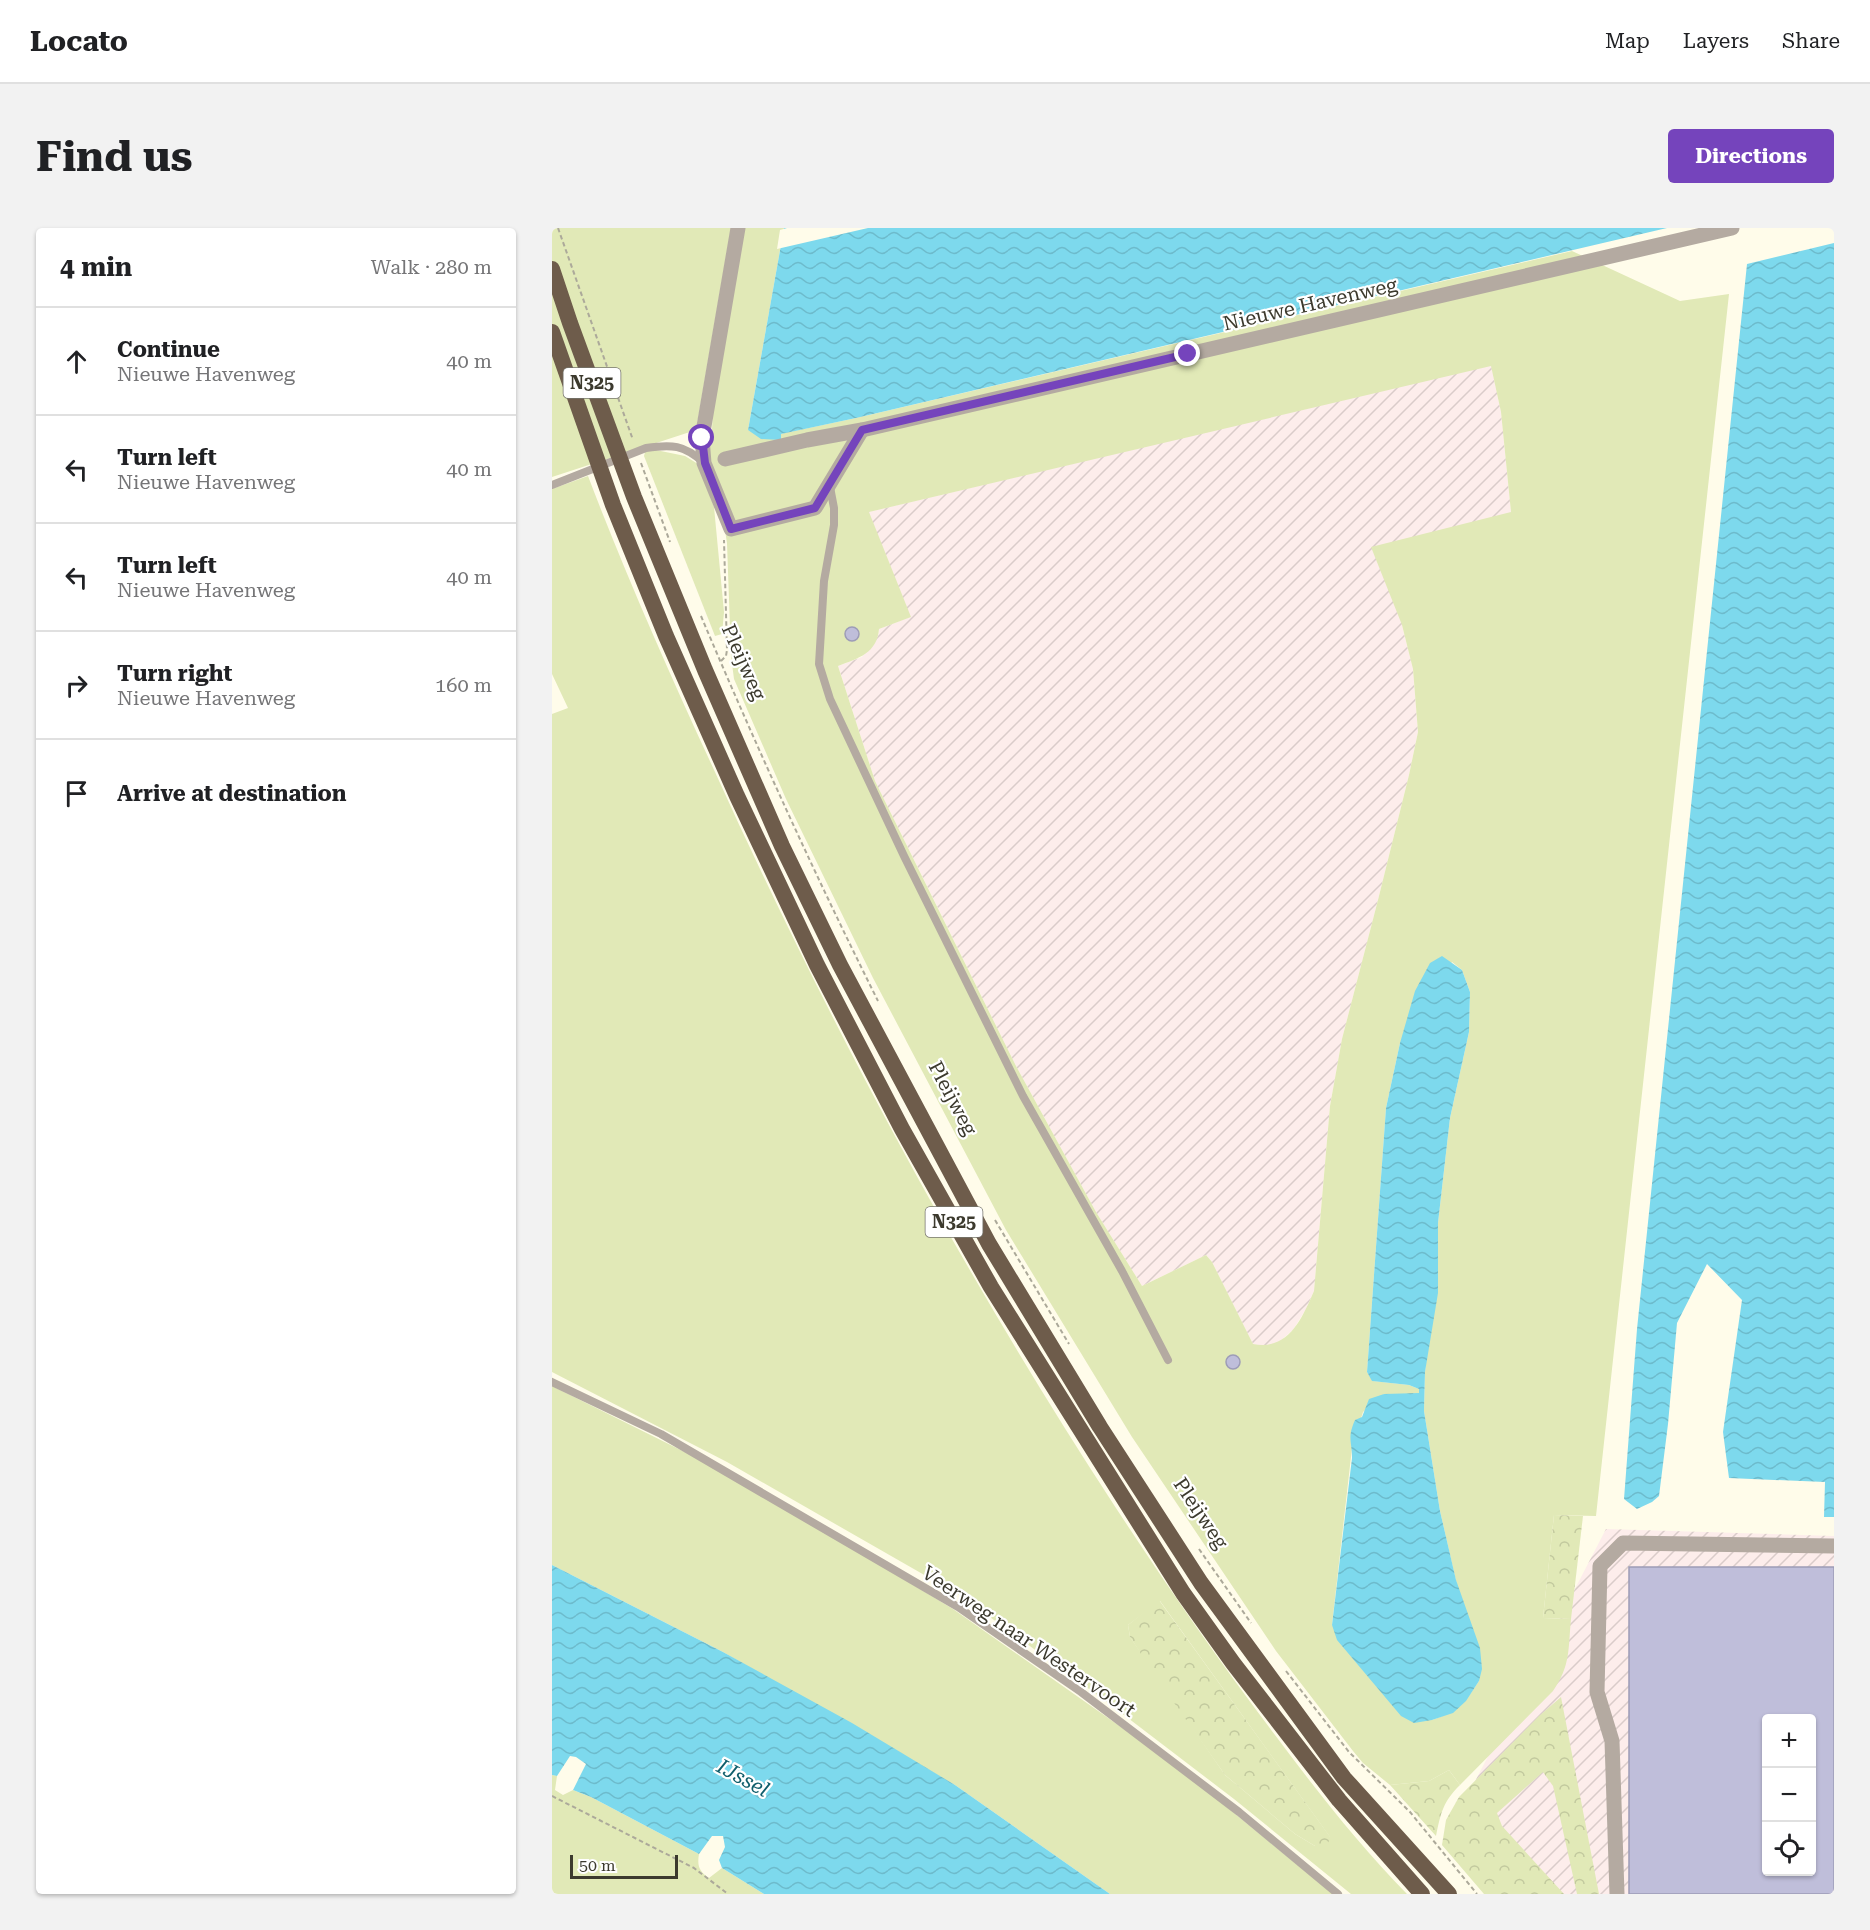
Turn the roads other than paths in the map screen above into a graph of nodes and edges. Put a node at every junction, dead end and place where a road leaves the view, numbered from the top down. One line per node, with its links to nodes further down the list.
1 (738, 228): 7 (street)
2 (1732, 228): 5 (street, Nieuwe Havenweg)
3 (552, 269): 15 (highway, Pleijweg / N325)
4 (552, 332): 14 (highway, N325)
5 (862, 430): 6 (street, Nieuwe Havenweg); 9 (street)
6 (725, 459)
7 (705, 463): 8 (lane); 9 (street)
8 (552, 484)
9 (829, 484): 10 (lane)
10 (1168, 1360)
11 (552, 1382): 13 (lane, Veerweg naar Westervoort)
12 (1834, 1546): 16 (street)
13 (1338, 1894)
14 (1422, 1894)
15 (1449, 1894)
16 (1617, 1894)

